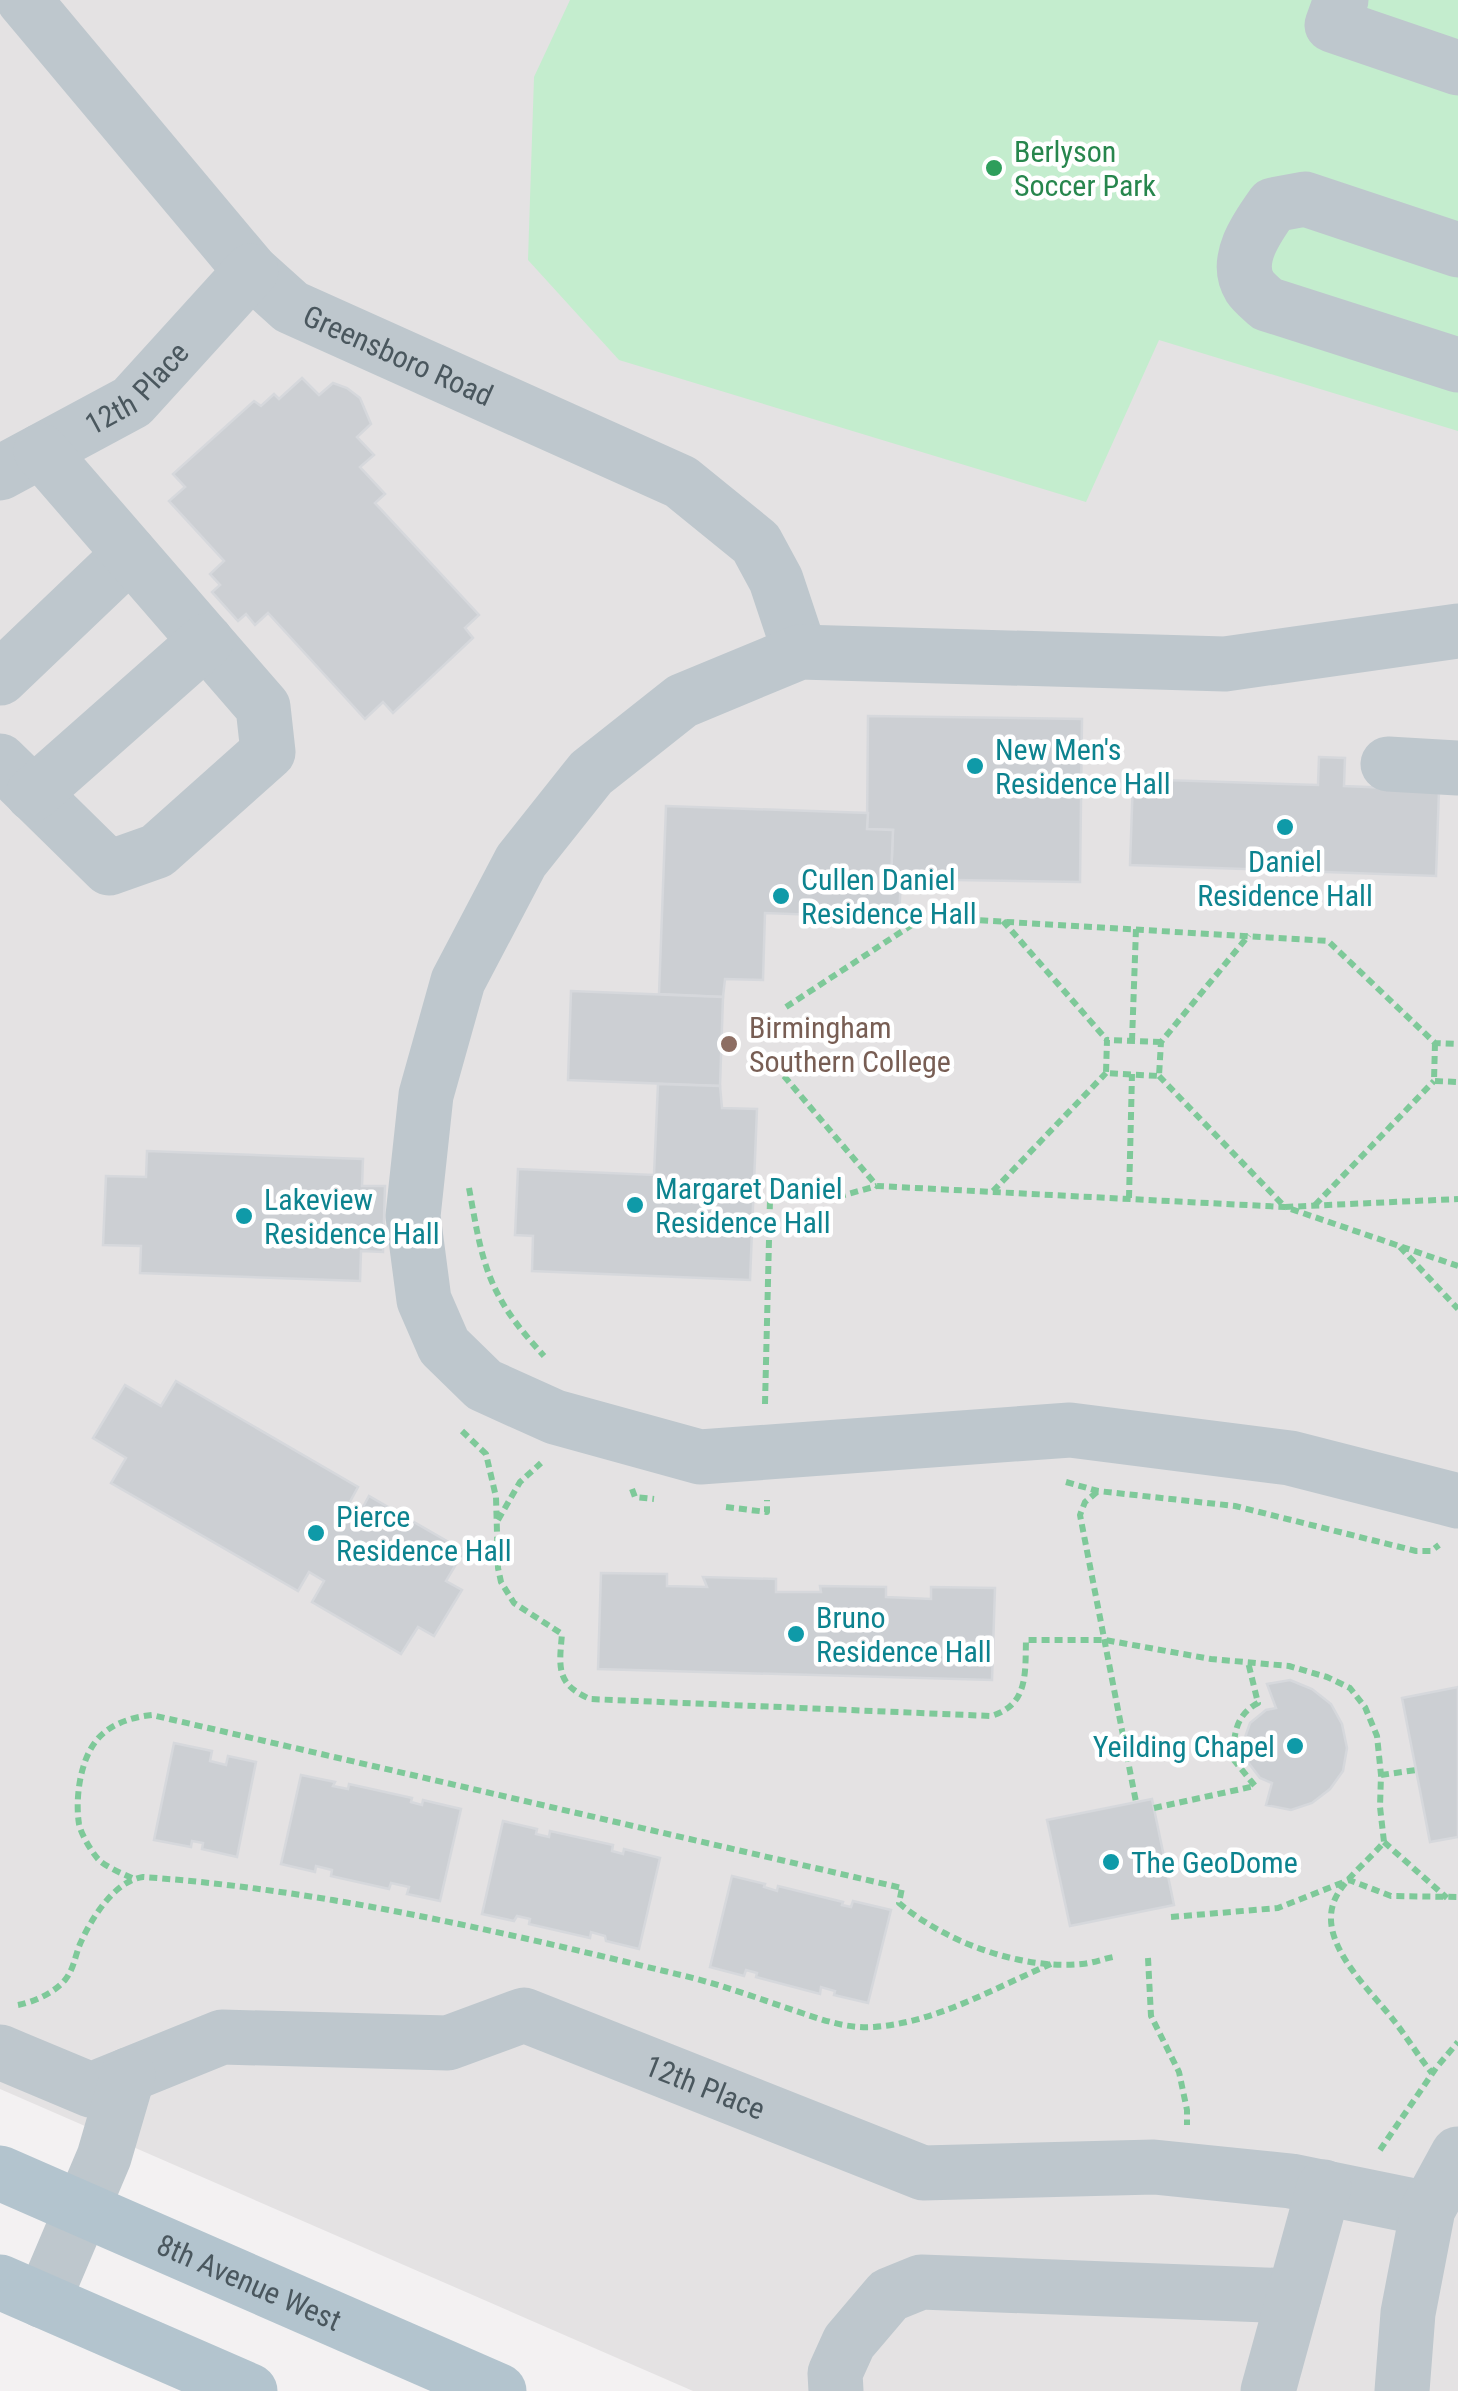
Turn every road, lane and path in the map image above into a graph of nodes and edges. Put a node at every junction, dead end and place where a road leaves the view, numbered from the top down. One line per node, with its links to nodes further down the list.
1 (24, 0): 5 (street, Greensboro Road)
2 (1341, 0): 3 (street)
3 (1458, 68)
4 (1458, 250): 6 (street)
5 (251, 270): 7 (street, 12th Place); 11 (street, Greensboro Road)
6 (1458, 365)
7 (21, 462): 8 (street)
8 (130, 554): 10 (street); 12 (street)
9 (1458, 631): 11 (street)
10 (206, 642): 15 (street); 15 (street)
11 (800, 652): 51 (street)
12 (0, 678)
13 (1388, 764): 14 (street)
14 (1458, 768)
15 (17, 777)
16 (1003, 921): 17 (path); 19 (path); 20 (path)
17 (1136, 929): 18 (path); 21 (path)
18 (1249, 935): 22 (path); 23 (path)
19 (786, 1008)
20 (1107, 1040): 21 (path); 25 (path)
21 (1132, 1042): 22 (path)
22 (1161, 1042): 28 (path)
23 (1435, 1043): 24 (path); 29 (path)
24 (1458, 1044)
25 (1106, 1073): 26 (path); 33 (path)
26 (1132, 1074): 28 (path); 34 (path)
27 (784, 1076): 32 (path)
28 (1160, 1076): 37 (path)
29 (1434, 1082): 30 (path); 36 (path)
30 (1458, 1082)
31 (468, 1170): 41 (path)
32 (877, 1186): 33 (path); 42 (path)
33 (992, 1193): 34 (path)
34 (1130, 1198): 37 (path)
35 (1458, 1199): 36 (path)
36 (1315, 1206): 37 (path)
37 (1285, 1207): 38 (path)
38 (1399, 1246): 39 (path); 40 (path)
39 (1458, 1266)
40 (1458, 1309)
41 (548, 1360)
42 (765, 1417)
43 (455, 1424): 52 (path)
44 (556, 1459): 52 (path)
45 (1062, 1481): 47 (path)
46 (631, 1486): 49 (path)
47 (1098, 1491): 51 (path); 53 (path)
48 (768, 1492): 50 (path)
49 (672, 1501)
50 (710, 1506)
51 (1454, 1518)
52 (498, 1520): 53 (path)
53 (1105, 1640): 54 (path); 57 (path)
54 (1248, 1662): 56 (path); 58 (path)
55 (1416, 1770): 56 (path)
56 (1381, 1775): 59 (path)
57 (1136, 1802)
58 (1154, 1808)
59 (1384, 1842): 61 (path); 62 (path)
60 (132, 1878): 67 (path); 67 (path); 68 (path)
61 (1350, 1880): 62 (path); 64 (path); 70 (path)
62 (1447, 1898): 63 (path)
63 (1458, 1898)
64 (1172, 1916)
65 (1113, 1957): 67 (path)
66 (1148, 1958): 72 (path)
67 (1052, 1964)
68 (2, 2030): 71 (street, 12th Place)
69 (1458, 2042): 70 (path)
70 (1432, 2073): 73 (path)
71 (128, 2075): 76 (street, 12th Place); 78 (street)
72 (1187, 2135)
73 (1377, 2154)
74 (1458, 2154): 77 (street)
75 (0, 2173): 78 (main road, 8th Avenue West)
76 (1324, 2187): 77 (street, 12th Place); 80 (street)
77 (1428, 2209): 86 (street)
78 (82, 2210): 79 (street); 81 (main road, 8th Avenue West)
79 (22, 2292): 82 (main road)
80 (1294, 2296): 84 (street); 85 (street)
81 (442, 2379): 83 (main road, 8th Avenue West)
82 (250, 2391)
83 (499, 2391)
84 (836, 2391)
85 (1268, 2391)
86 (1402, 2391)

